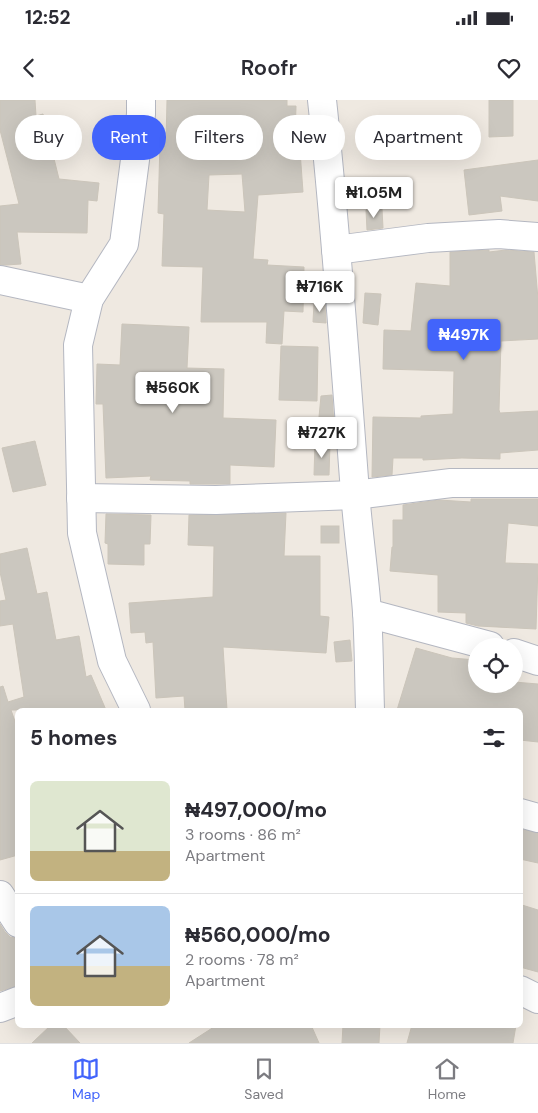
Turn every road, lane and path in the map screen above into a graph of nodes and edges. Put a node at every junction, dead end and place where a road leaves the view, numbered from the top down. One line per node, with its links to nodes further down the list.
1 (141, 100): 6 (street)
2 (322, 100): 4 (street)
3 (538, 237): 4 (street)
4 (336, 250): 8 (street)
5 (0, 280): 6 (street)
6 (89, 299): 9 (street)
7 (538, 483): 8 (street)
8 (355, 495): 9 (street); 10 (street)
9 (81, 498): 14 (street)
10 (367, 613): 11 (street); 15 (street)
11 (468, 640)
12 (523, 656): 13 (street)
13 (538, 661)
14 (135, 708)
15 (370, 708)
16 (523, 814): 17 (street)
17 (538, 818)
18 (0, 895): 19 (street)
19 (15, 918)
20 (523, 992): 21 (street)
21 (538, 1000)
22 (15, 1002): 23 (street)
23 (0, 1008)

